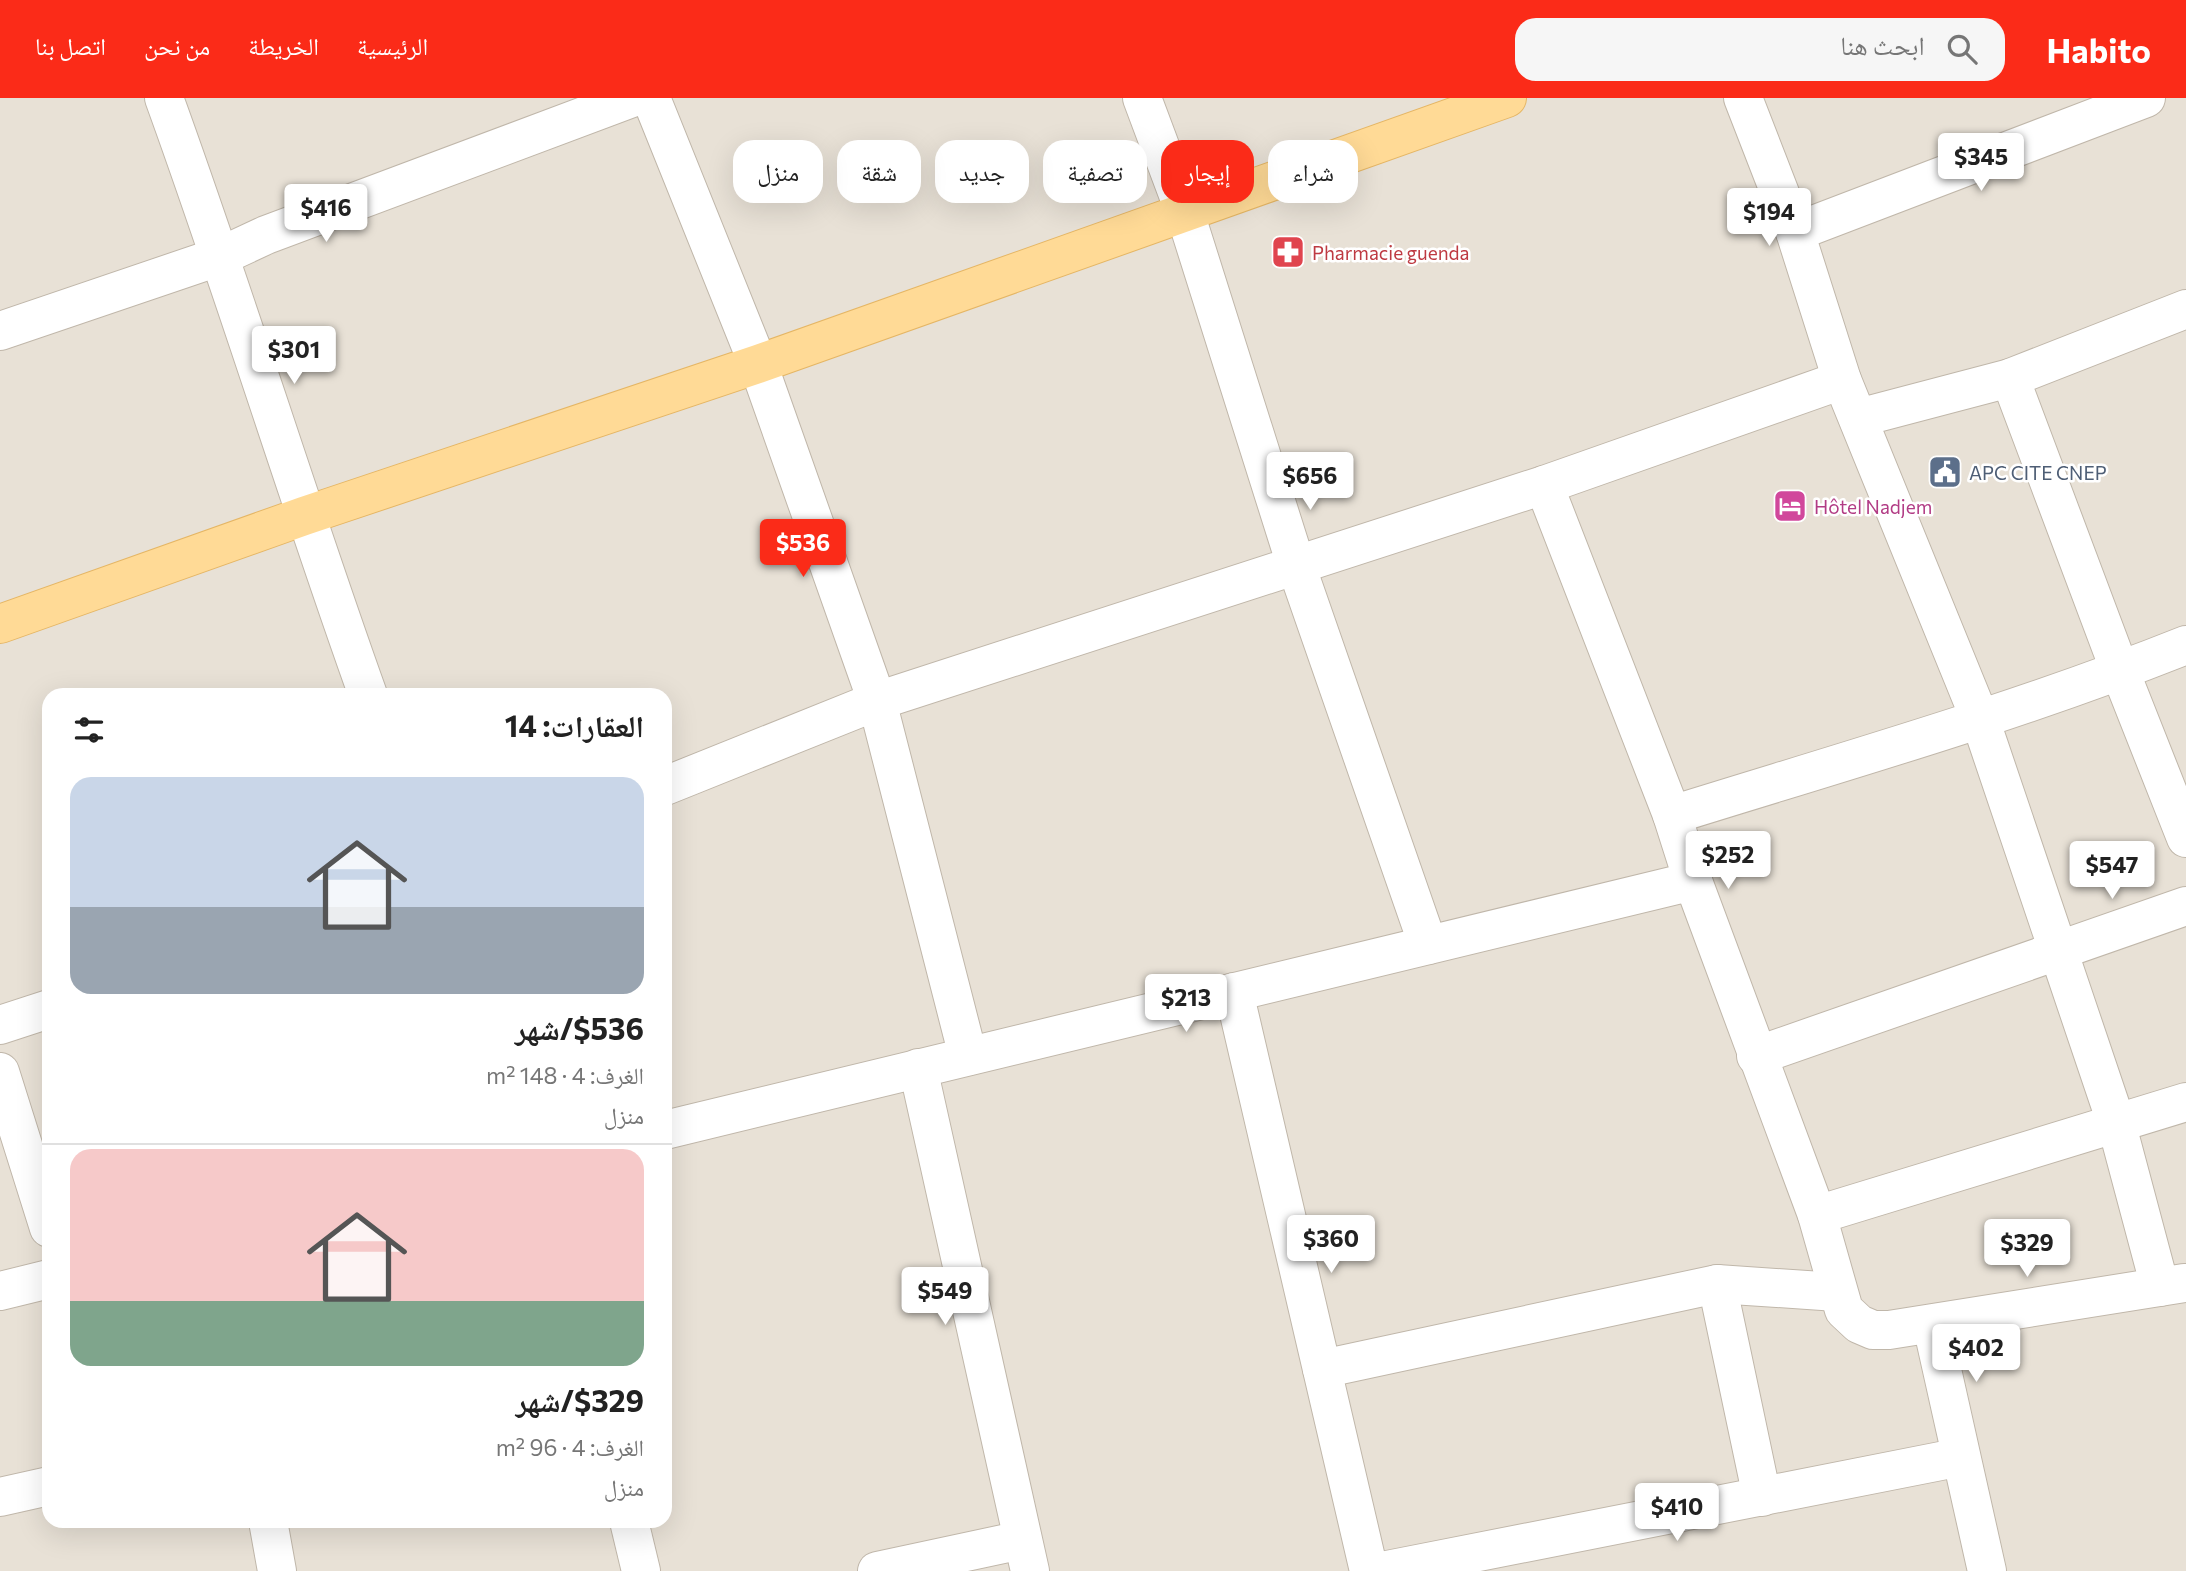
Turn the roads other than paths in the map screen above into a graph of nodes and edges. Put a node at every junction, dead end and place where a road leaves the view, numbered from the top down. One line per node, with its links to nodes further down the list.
1 (164, 98): 10 (street)
2 (632, 98): 10 (street)
3 (651, 98): 13 (street)
4 (1142, 98): 8 (street)
5 (1507, 98): 8 (main road)
6 (1743, 98): 9 (street)
7 (2146, 98): 9 (street)
8 (1185, 213): 13 (main road); 19 (street)
9 (1795, 232): 15 (street)
10 (221, 256): 12 (street); 18 (street)
11 (2186, 309): 14 (street)
12 (0, 331)
13 (758, 363): 18 (main road); 24 (street)
14 (2010, 378): 16 (street); 22 (street)
15 (1842, 380): 16 (street); 17 (street)
16 (1858, 418): 25 (street)
17 (1544, 485): 19 (street); 27 (street)
18 (304, 516): 20 (main road); 23 (street)
19 (1296, 565): 24 (street); 31 (street)
20 (0, 624)
21 (2186, 645): 22 (street)
22 (2120, 671): 25 (street); 28 (street)
23 (365, 688)
24 (877, 701): 26 (street); 36 (street)
25 (1980, 719): 27 (street); 32 (street)
26 (672, 783)
27 (1672, 815): 29 (street)
28 (2186, 838)
29 (1693, 881): 31 (street); 37 (street)
30 (2186, 905): 32 (street)
31 (1428, 945): 33 (street)
32 (2058, 952): 37 (street); 41 (street)
33 (1234, 992): 36 (street); 51 (street)
34 (42, 1011): 35 (street)
35 (0, 1025)
36 (968, 1056): 38 (street)
37 (1756, 1056): 44 (street)
38 (918, 1068): 42 (street); 58 (street)
39 (0, 1072): 43 (street)
40 (2186, 1102): 41 (street)
41 (2116, 1122): 44 (street); 47 (street)
42 (672, 1127)
43 (42, 1206)
44 (1816, 1215): 49 (street)
45 (42, 1281): 48 (street)
46 (1717, 1284): 49 (street); 51 (street); 55 (street)
47 (2173, 1284): 50 (street)
48 (0, 1291)
49 (1837, 1292): 50 (street)
50 (1932, 1325): 52 (street)
51 (1322, 1369): 63 (street)
52 (1961, 1457): 55 (street); 65 (street)
53 (42, 1488): 54 (street)
54 (0, 1497)
55 (1762, 1497): 59 (street)
56 (269, 1528): 60 (street)
57 (631, 1528): 61 (street)
58 (1026, 1555): 62 (street)
59 (1494, 1560): 64 (street)
60 (276, 1571)
61 (641, 1571)
62 (877, 1571)
63 (1369, 1571)
64 (1382, 1571)
65 (1987, 1571)

